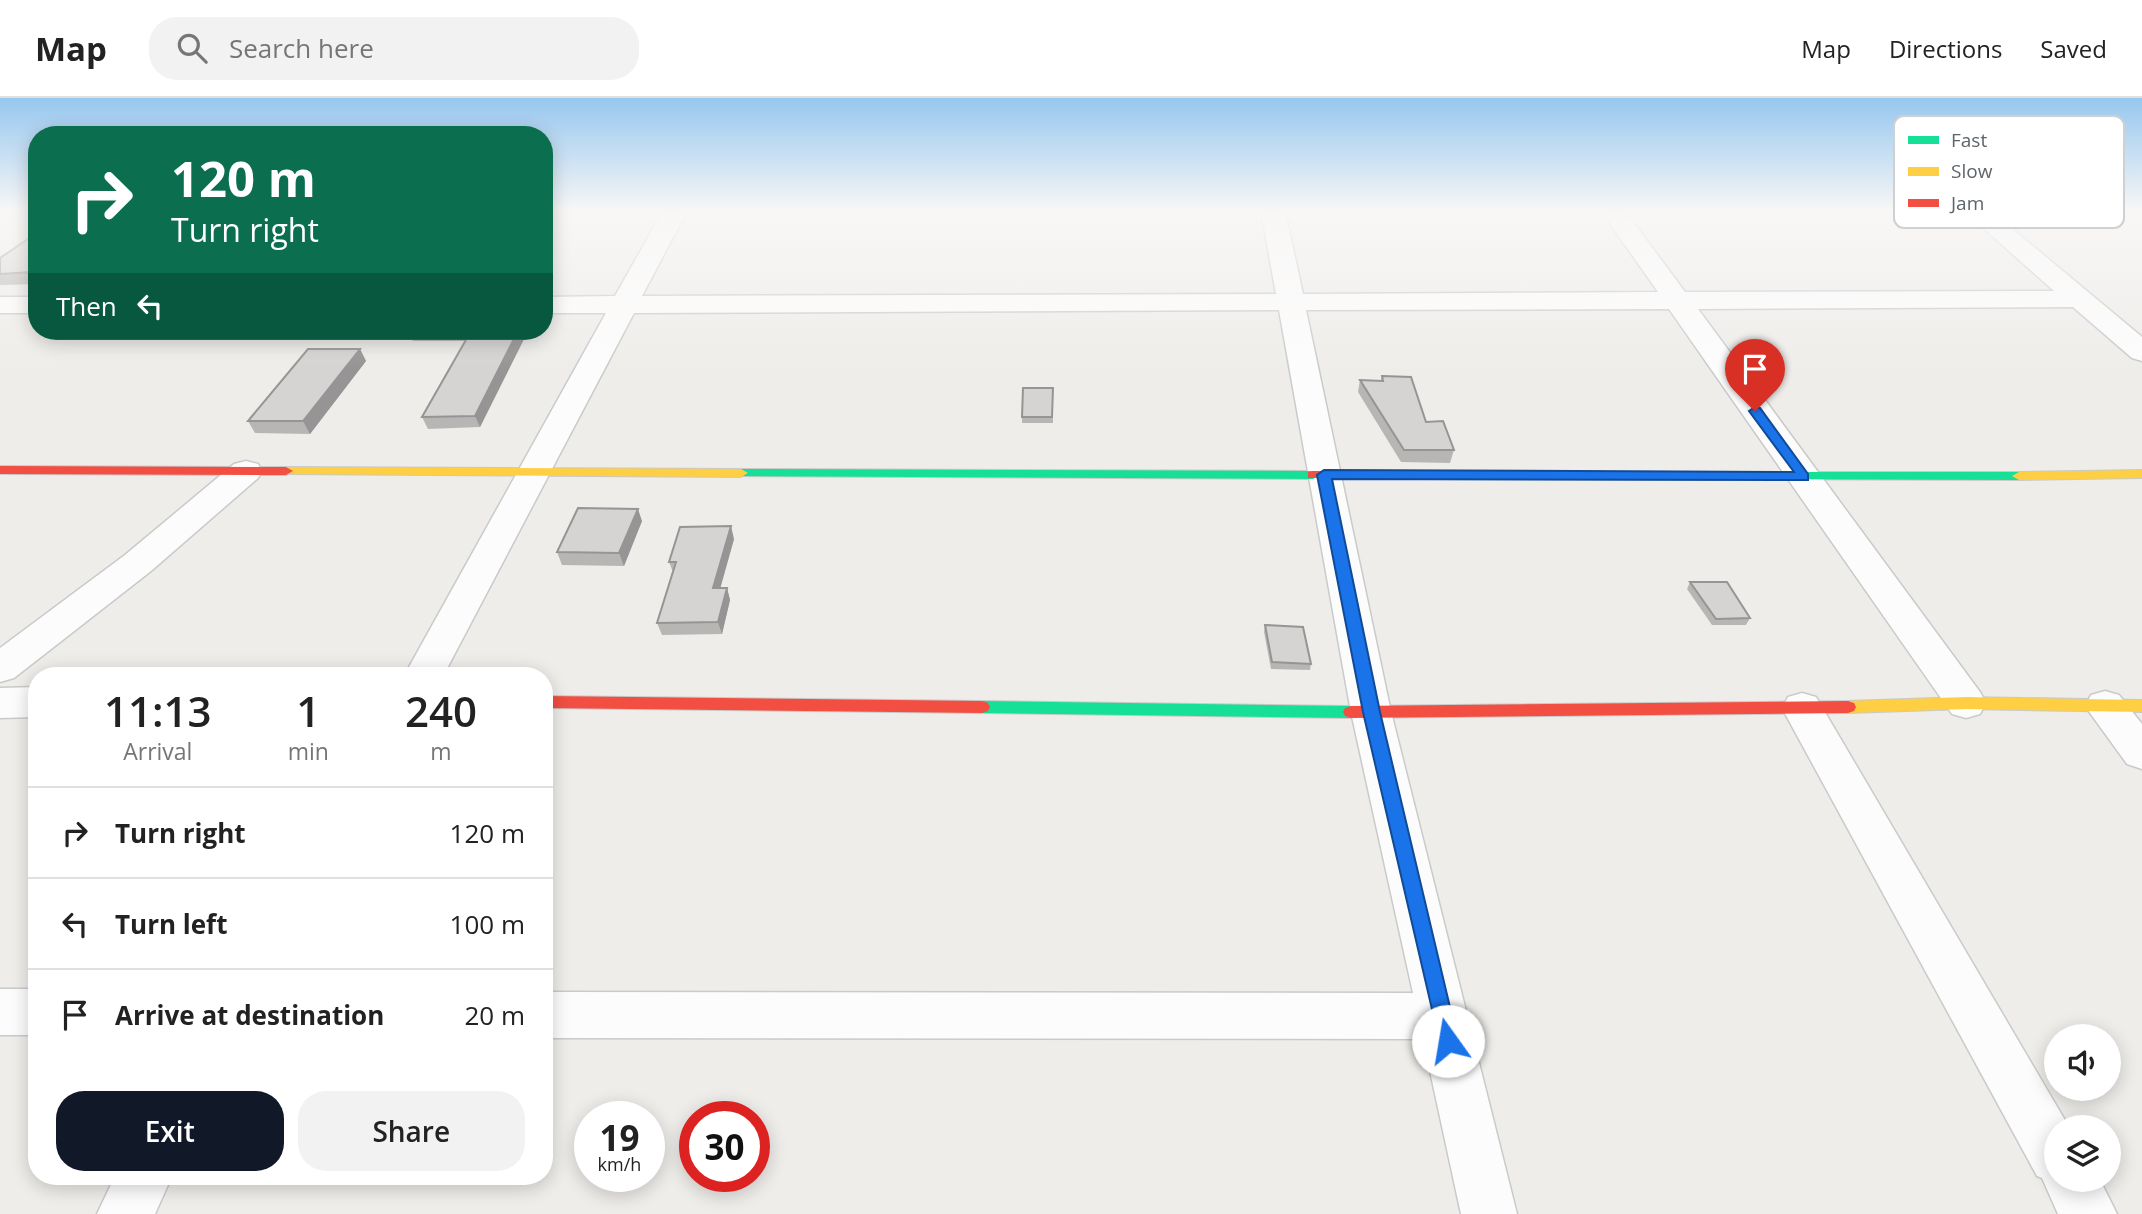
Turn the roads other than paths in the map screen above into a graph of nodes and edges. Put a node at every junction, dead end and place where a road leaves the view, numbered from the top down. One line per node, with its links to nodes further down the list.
1 (647, 263): 11 (street)
2 (1283, 263): 7 (street)
3 (1649, 263): 6 (street)
4 (2038, 263): 5 (street)
5 (2080, 299): 6 (street); 12 (street)
6 (1675, 300): 7 (street); 18 (street)
7 (1291, 302): 11 (street); 17 (street)
8 (0, 305): 9 (street)
9 (28, 305)
10 (553, 305): 11 (street)
11 (624, 305): 15 (street)
12 (2142, 352)
13 (0, 470): 14 (street)
14 (246, 471): 15 (street); 20 (street)
15 (531, 473): 17 (street); 19 (street)
16 (2142, 474): 18 (street)
17 (1324, 475): 18 (street); 27 (street)
18 (1804, 477): 24 (street)
19 (428, 667)
20 (0, 668)
21 (28, 702): 23 (street)
22 (553, 702): 27 (street)
23 (0, 703)
24 (1966, 703): 25 (street); 26 (street)
25 (2123, 706): 28 (street)
26 (1802, 708): 27 (street); 33 (street)
27 (1371, 712): 32 (street)
28 (2142, 753)
29 (0, 1012): 30 (street)
30 (28, 1012)
31 (553, 1015): 32 (street)
32 (1442, 1016): 37 (street)
33 (2044, 1136)
34 (140, 1185): 36 (street)
35 (2076, 1192): 38 (street)
36 (125, 1214)
37 (1489, 1214)
38 (2089, 1214)

